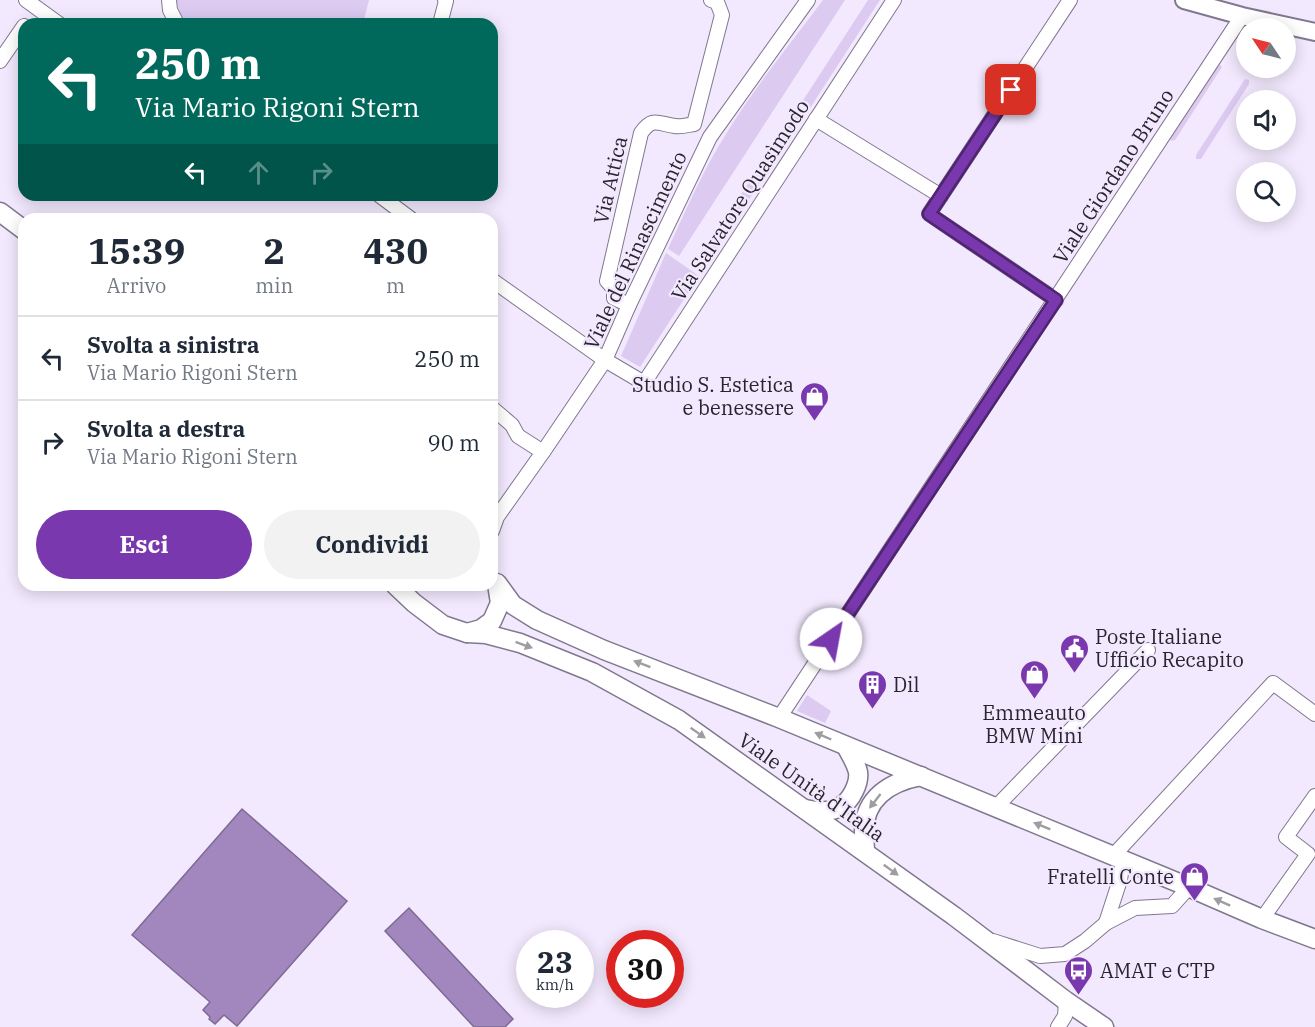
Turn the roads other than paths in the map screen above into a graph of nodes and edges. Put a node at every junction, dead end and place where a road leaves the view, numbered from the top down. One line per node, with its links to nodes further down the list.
1 (169, 0): 12 (street)
2 (445, 0): 13 (street)
3 (711, 0): 25 (street, Via Attica)
4 (808, 0): 25 (street, Viale del Rinascimento)
5 (894, 0): 17 (street, Via Salvatore Quasìmodo)
6 (1070, 0): 18 (street)
7 (1184, 0): 9 (street)
8 (35, 3): 10 (street); 11 (street)
9 (1242, 16): 14 (street); 24 (street, Viale Giordano Bruno)
10 (28, 18)
11 (52, 18)
12 (174, 18)
13 (442, 18)
14 (1315, 32)
15 (18, 35): 16 (street)
16 (0, 61)
17 (816, 119): 18 (street); 27 (street, Via Salvatore Quasìmodo)
18 (941, 196): 24 (street)
19 (387, 201): 21 (street)
20 (0, 212): 22 (main road)
21 (403, 213)
22 (18, 226)
23 (498, 283): 26 (street)
24 (1056, 300): 38 (street, Viale Giordano Bruno)
25 (629, 305): 26 (street, Viale del Rinascimento)
26 (605, 360): 27 (street); 30 (street, Viale del Rinascimento)
27 (644, 383): 28 (street, Via Salvatore Quasìmodo)
28 (636, 395)
29 (498, 413): 30 (street)
30 (543, 452): 31 (street, Viale del Rinascimento)
31 (498, 515)
32 (498, 583): 38 (main road, Viale Unità d'Italia, one-way to 32)
33 (401, 591): 35 (main road, Viale Unità d'Italia)
34 (498, 591): 35 (main road, Viale Unità d'Italia)
35 (468, 633): 43 (main road, Viale Unità d'Italia, one-way to 43)
36 (1148, 650): 42 (street)
37 (1315, 714): 45 (street)
38 (779, 718): 39 (main road, Viale Unità d'Italia, one-way to 38)
39 (846, 746): 40 (main road, Viale Unità d'Italia); 43 (main road)
40 (921, 777): 42 (main road, Viale Unità d'Italia); 44 (main road, one-way to 44)
41 (1315, 796): 47 (street)
42 (996, 807): 45 (main road, Viale Unità d'Italia, one-way to 42)
43 (804, 809): 44 (main road, Viale Unità d'Italia)
44 (865, 852): 49 (main road, Viale Unità d'Italia, one-way to 49)
45 (1118, 858): 46 (main road, Viale Unità d'Italia); 48 (street)
46 (1189, 887): 47 (main road, Viale Unità d'Italia, one-way to 46); 48 (street)
47 (1262, 919): 50 (main road, Viale Unità d'Italia)
48 (1106, 924): 49 (street)
49 (980, 936): 51 (main road, Viale Unità d'Italia)
50 (1315, 939)
51 (1066, 1001): 52 (street); 53 (main road, Viale Unità d'Italia)
52 (1058, 1027)
53 (1104, 1027)

